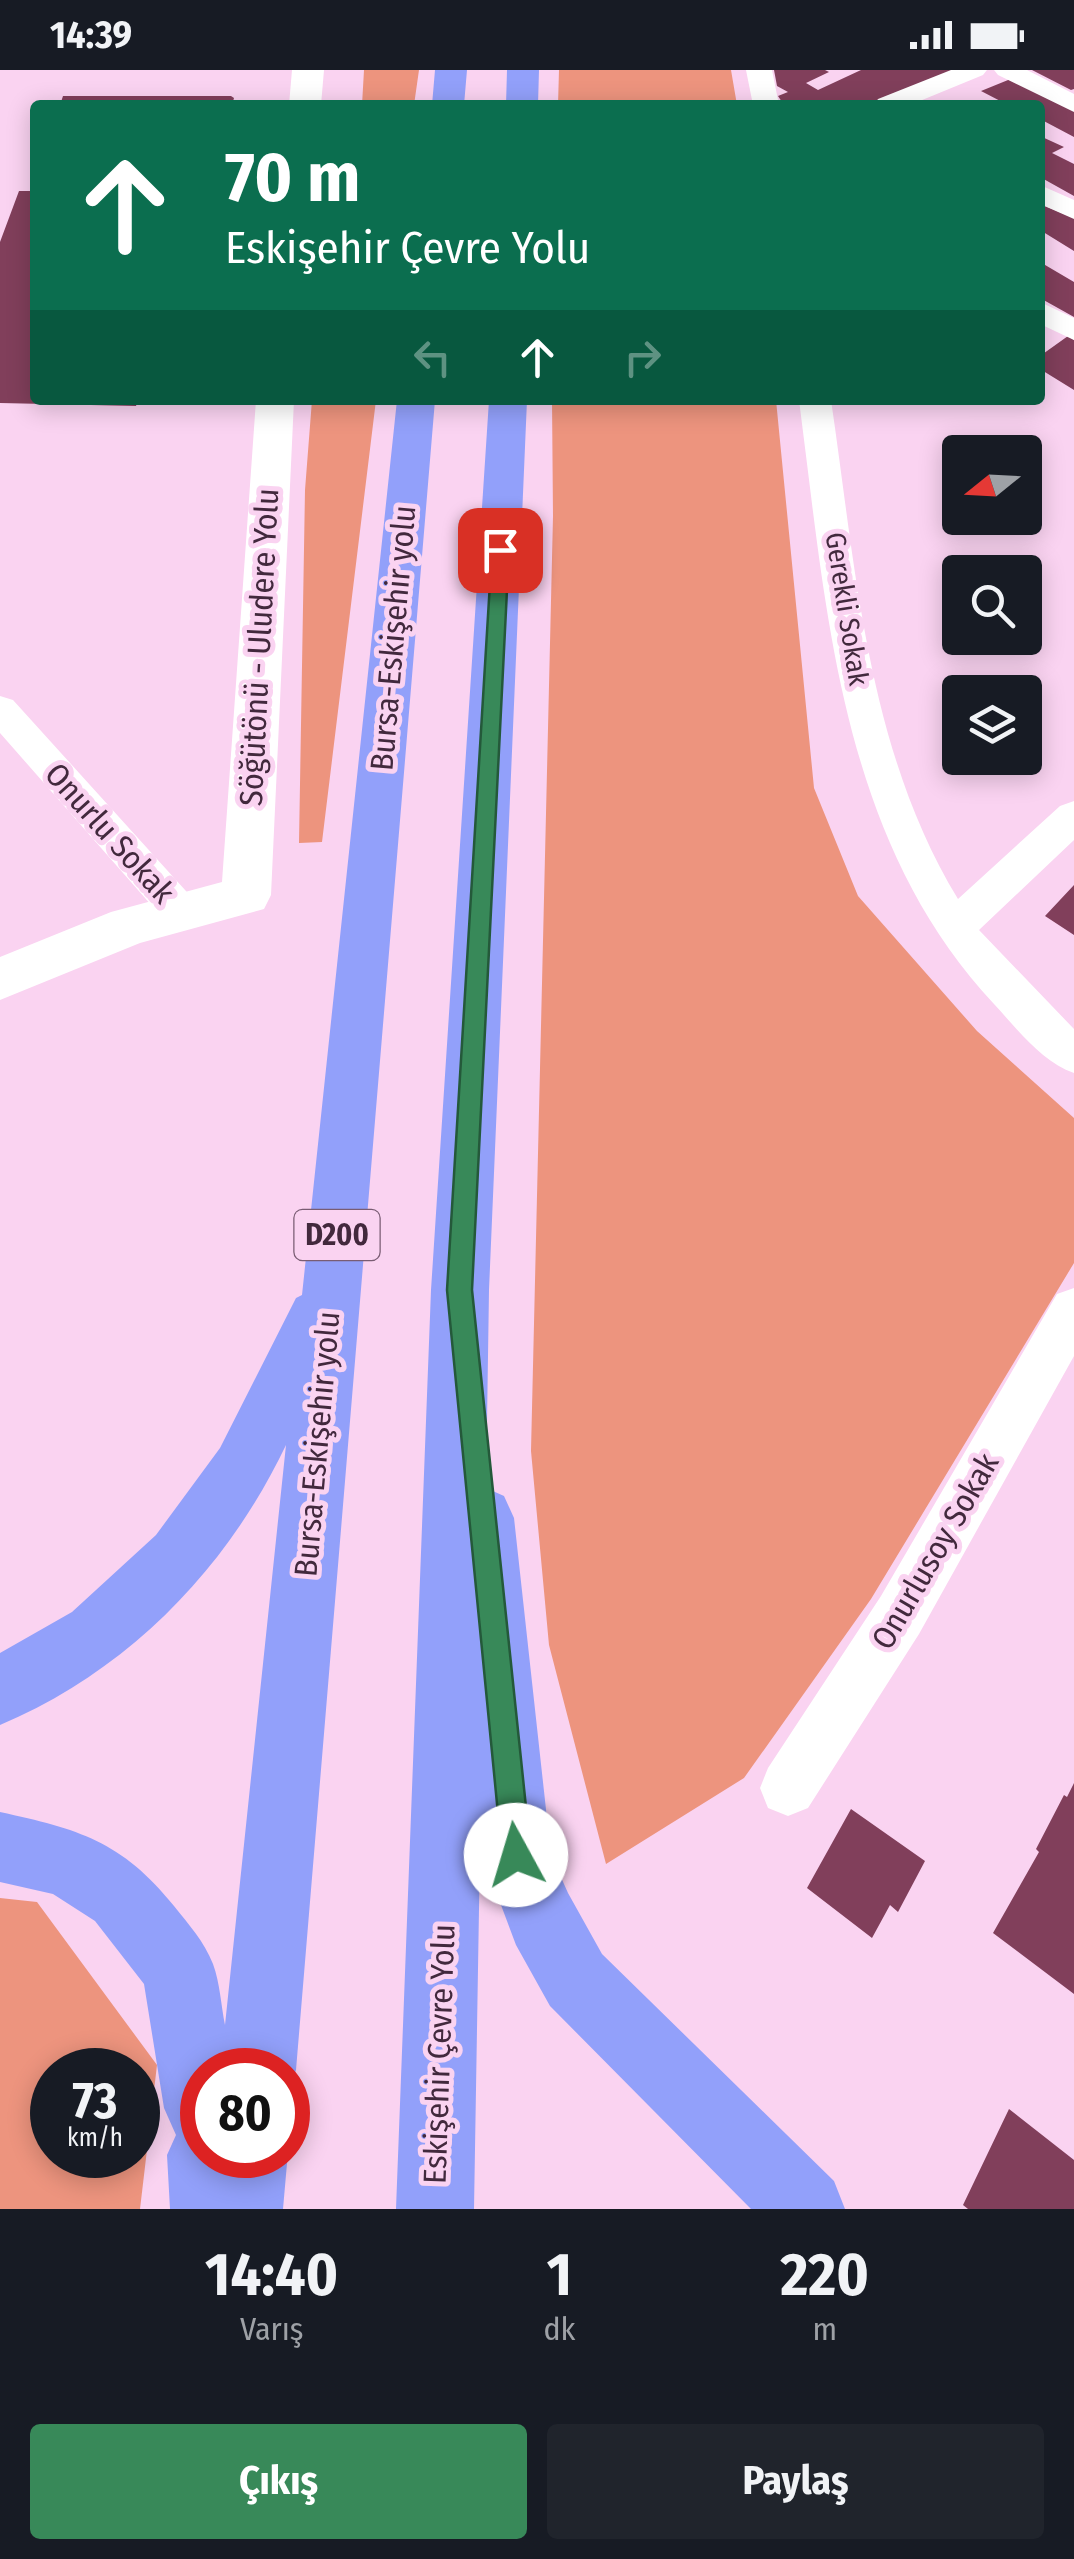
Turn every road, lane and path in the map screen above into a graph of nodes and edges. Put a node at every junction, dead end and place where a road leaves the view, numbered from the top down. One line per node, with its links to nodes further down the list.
1 (308, 70): 7 (street)
2 (451, 70): 8 (highway)
3 (523, 70): 9 (highway)
4 (759, 70): 10 (street)
5 (974, 70): 11 (street)
6 (1008, 70): 12 (street)
7 (305, 100)
8 (448, 100)
9 (522, 100)
10 (765, 100)
11 (899, 100)
12 (1074, 104)
13 (1045, 195): 14 (street)
14 (1074, 211)
15 (1045, 314): 16 (street)
16 (1074, 330)
17 (275, 405): 23 (street, Söğütönü - Uludere Yolu)
18 (416, 405): 27 (highway, Bursa-Eskişehir yolu / D200)
19 (508, 405): 28 (highway, Eskişehir Çevre Yolu)
20 (816, 405): 24 (street, Gerekli Sokak)
21 (0, 709): 23 (street, Onurlu Sokak)
22 (1074, 816): 24 (street)
23 (181, 912): 25 (street)
24 (954, 928): 26 (street, Gerekli Sokak)
25 (0, 979)
26 (1074, 1056)
27 (332, 1288): 30 (highway); 34 (highway, Bursa-Eskişehir yolu / D200)
28 (460, 1290): 39 (highway, Eskişehir Çevre Yolu); 40 (highway)
29 (1074, 1310): 31 (street, Onurlusoy Sokak)
30 (0, 1691)
31 (788, 1788)
32 (0, 1847): 33 (highway)
33 (192, 2048)
34 (260, 2048)
35 (207, 2178): 37 (highway)
36 (247, 2178): 38 (highway)
37 (209, 2209)
38 (244, 2209)
39 (435, 2209)
40 (806, 2209)

